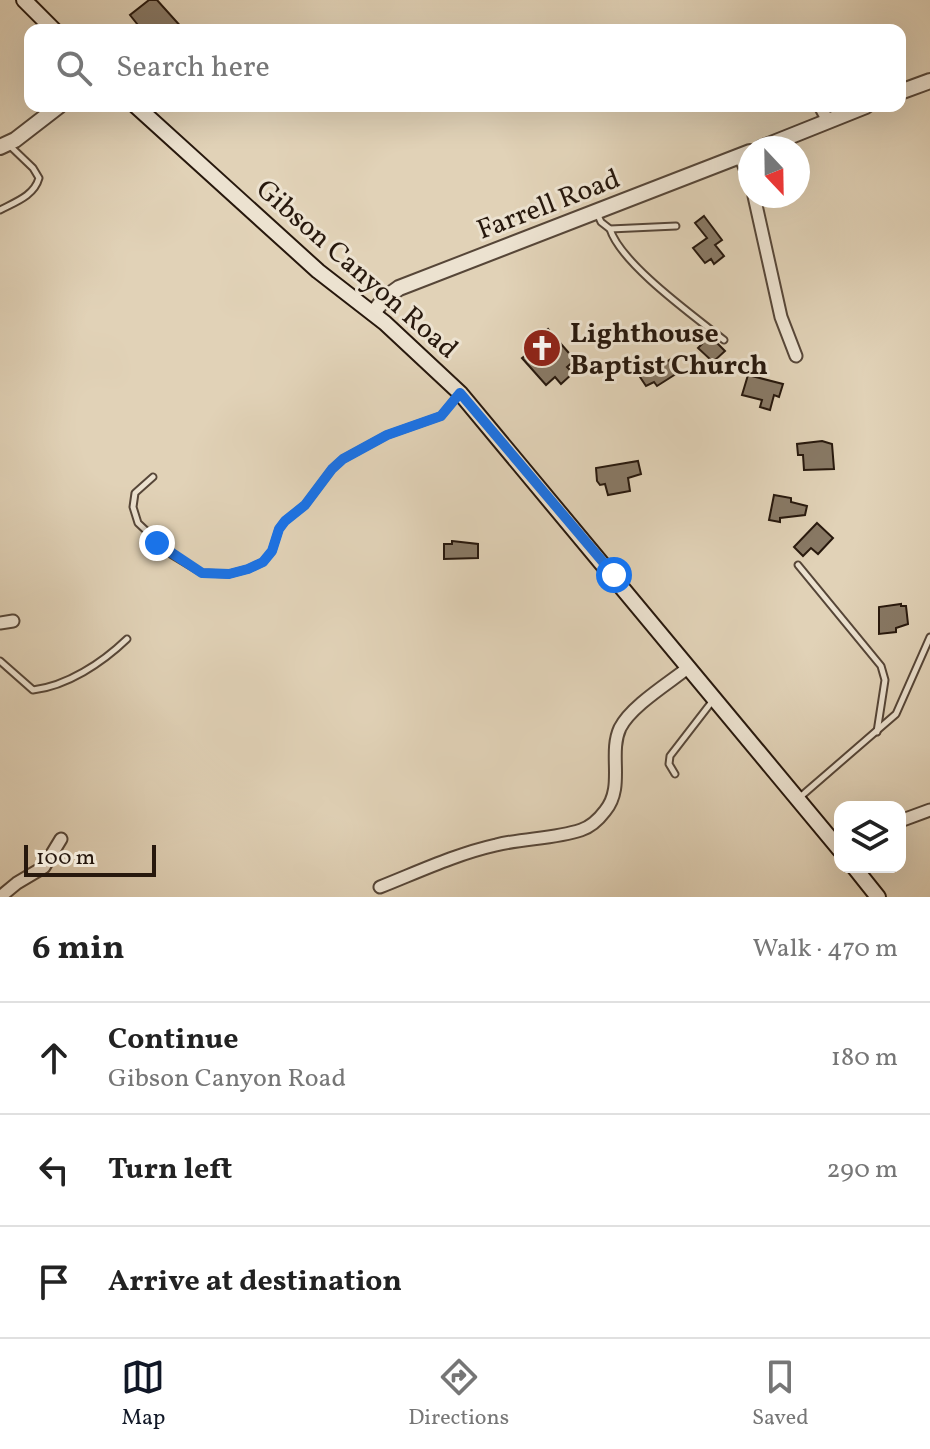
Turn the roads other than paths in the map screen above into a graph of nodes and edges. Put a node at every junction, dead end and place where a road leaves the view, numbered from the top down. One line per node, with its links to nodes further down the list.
1 (24, 0): 2 (main road)
2 (48, 24)
3 (930, 81): 4 (main road)
4 (906, 90)
5 (51, 112): 11 (main road)
6 (143, 112): 18 (main road, Gibson Canyon Road)
7 (823, 112): 9 (street)
8 (851, 112): 9 (main road)
9 (828, 121): 10 (main road)
10 (791, 136)
11 (4, 145): 14 (lane)
12 (738, 157): 15 (main road, Farrell Road)
13 (757, 208): 20 (street)
14 (0, 210)
15 (597, 213): 17 (lane); 18 (main road, Farrell Road)
16 (676, 226): 17 (lane)
17 (610, 229): 19 (lane)
18 (373, 313): 21 (main road, Gibson Canyon Road)
19 (724, 340)
20 (796, 356)
21 (460, 393): 22 (lane); 29 (main road, Gibson Canyon Road)
22 (153, 477)
23 (798, 565): 31 (lane)
24 (13, 621): 25 (street)
25 (0, 623)
26 (930, 637): 31 (lane)
27 (127, 639): 28 (lane)
28 (0, 661)
29 (689, 667): 30 (main road, Gibson Canyon Road); 39 (street)
30 (715, 698): 32 (lane); 33 (main road, Gibson Canyon Road)
31 (877, 733): 33 (lane)
32 (675, 774)
33 (798, 799): 37 (main road, Gibson Canyon Road)
34 (930, 810): 35 (street)
35 (906, 819)
36 (61, 839): 40 (street)
37 (834, 842)
38 (859, 873): 41 (main road)
39 (380, 887)
40 (0, 897)
41 (878, 897)

